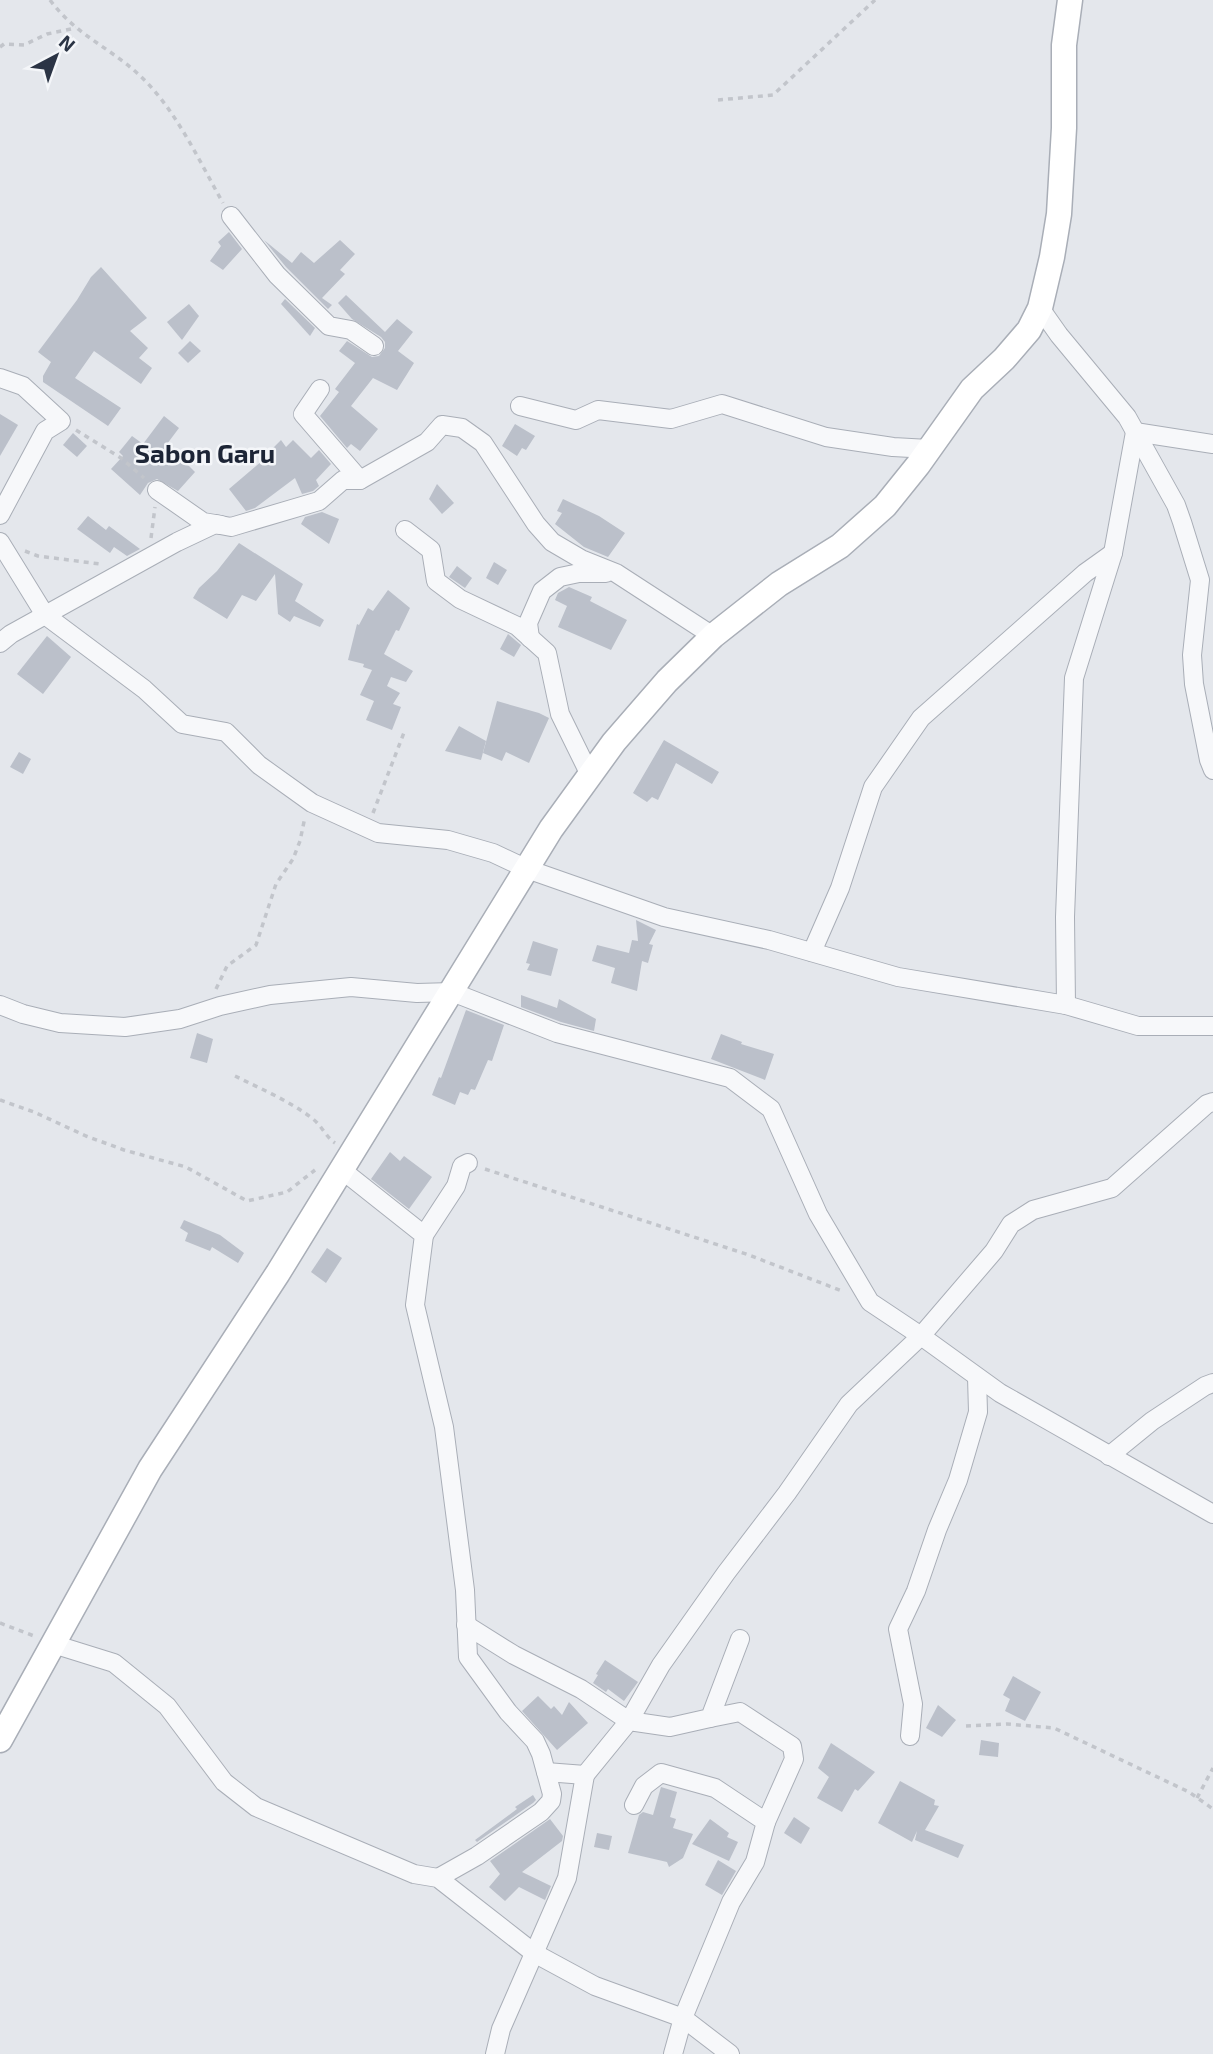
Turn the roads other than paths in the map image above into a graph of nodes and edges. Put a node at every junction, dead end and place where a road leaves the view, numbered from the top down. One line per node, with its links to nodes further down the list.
1 (1070, 0): 3 (street)
2 (231, 216): 4 (street)
3 (1040, 308): 8 (street); 10 (street)
4 (374, 346)
5 (0, 377): 13 (street)
6 (320, 388): 11 (street)
7 (520, 406): 10 (street)
8 (1135, 432): 9 (street); 18 (street); 25 (street)
9 (1213, 443)
10 (929, 449): 22 (street)
11 (360, 480): 14 (street); 17 (street)
12 (157, 490): 14 (street)
13 (0, 515)
14 (231, 527): 21 (street)
15 (405, 530): 23 (street)
16 (0, 542): 21 (street)
17 (552, 542): 19 (street); 20 (street)
18 (1113, 554): 28 (street); 31 (street)
19 (616, 573): 20 (street); 22 (street)
20 (560, 577): 23 (street)
21 (45, 615): 24 (street); 27 (street)
22 (713, 636): 26 (street)
23 (530, 638): 26 (street)
24 (0, 643)
25 (1213, 770)
26 (590, 775): 27 (street)
27 (527, 869): 28 (street); 29 (street)
28 (812, 952): 31 (street)
29 (452, 992): 30 (street); 34 (street); 37 (street)
30 (0, 1005)
31 (1066, 1005): 32 (street)
32 (1213, 1027)
33 (1213, 1102): 37 (street)
34 (338, 1163): 36 (street); 44 (street)
35 (468, 1163): 36 (street)
36 (424, 1236): 42 (street)
37 (921, 1336): 38 (street); 46 (street)
38 (977, 1377): 40 (street); 47 (street)
39 (1213, 1383): 40 (street)
40 (1109, 1455): 41 (street)
41 (1213, 1514)
42 (466, 1625): 46 (street); 49 (street)
43 (740, 1639): 45 (street)
44 (53, 1644): 48 (street); 53 (street)
45 (710, 1718): 46 (street); 52 (street)
46 (629, 1721): 50 (street)
47 (910, 1736)
48 (0, 1740)
49 (545, 1772): 50 (street); 53 (street)
50 (585, 1775): 54 (street)
51 (634, 1805): 52 (street)
52 (766, 1822): 55 (street)
53 (438, 1878): 54 (street)
54 (534, 1953): 55 (street); 56 (street)
55 (683, 2018): 57 (street); 58 (street)
56 (495, 2054)
57 (673, 2054)
58 (730, 2054)

